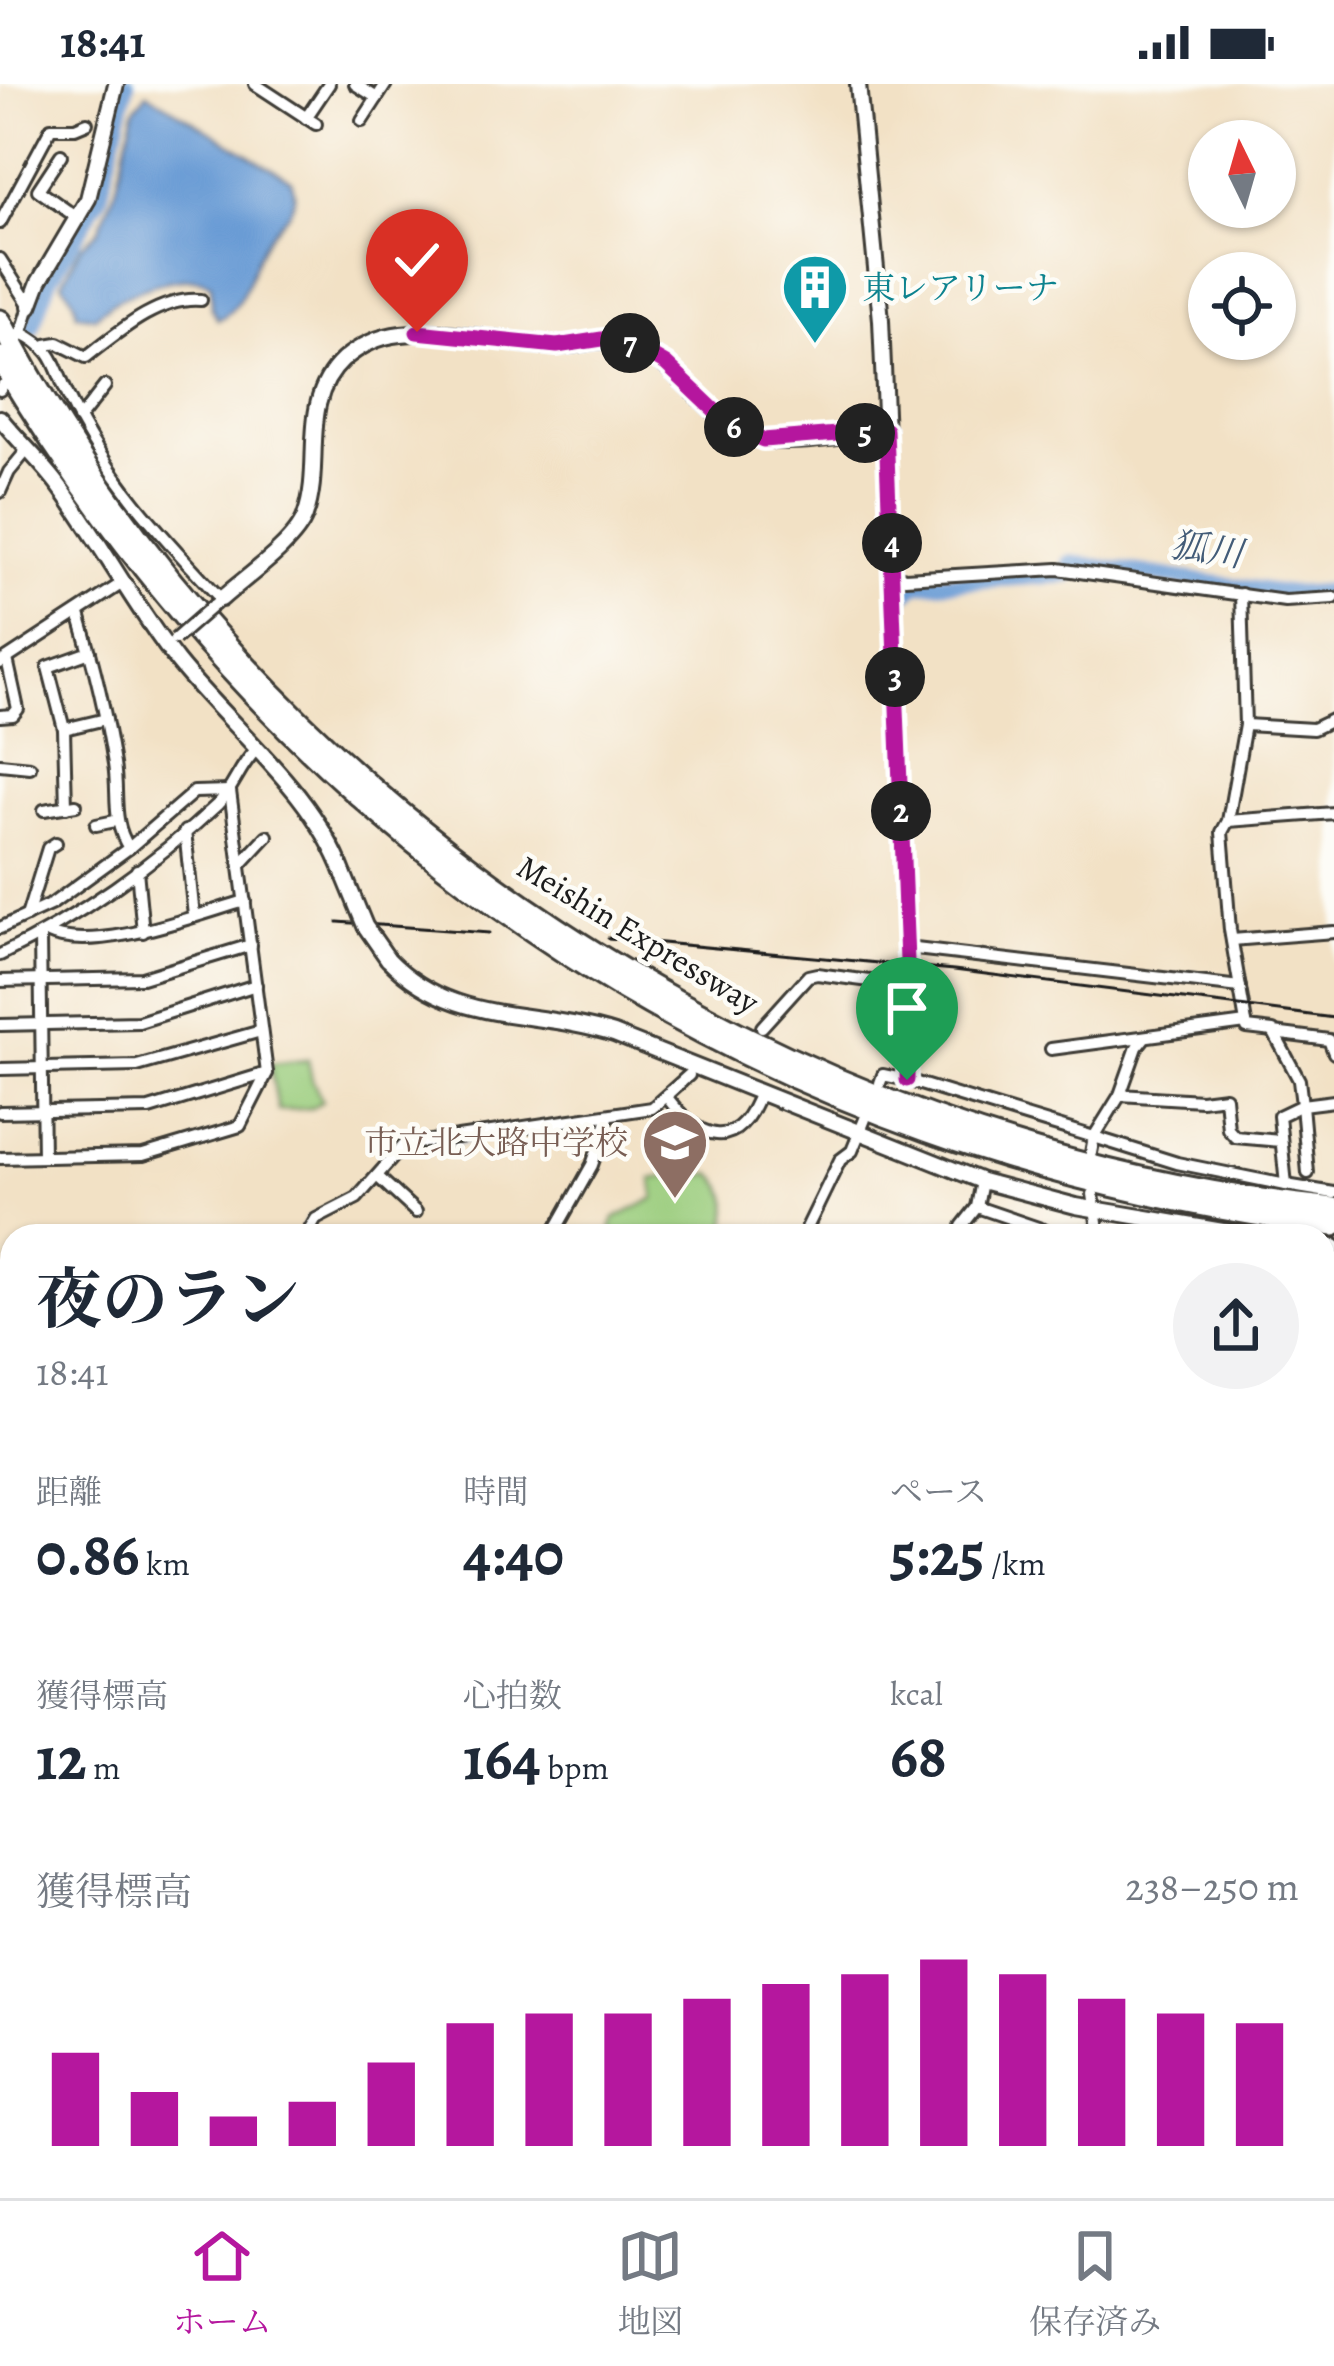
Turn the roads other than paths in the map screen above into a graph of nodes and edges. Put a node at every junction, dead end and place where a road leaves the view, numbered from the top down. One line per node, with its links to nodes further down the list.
1 (116, 84): 11 (street)
2 (329, 84): 6 (street)
3 (355, 84): 7 (street)
4 (386, 84): 7 (street)
5 (859, 84): 22 (street)
6 (264, 86)
7 (376, 98): 8 (street)
8 (362, 121)
9 (87, 123): 12 (street)
10 (54, 161): 11 (street)
11 (79, 219): 15 (street)
12 (0, 224)
13 (0, 259): 15 (street)
14 (201, 300): 17 (street)
15 (30, 306): 17 (street)
16 (0, 321): 107 (highway, Meishin Expressway)
17 (46, 345): 21 (street)
18 (0, 358): 118 (highway, Meishin Expressway)
19 (105, 386): 21 (street)
20 (0, 418): 23 (street)
21 (79, 419): 29 (street)
22 (886, 430): 25 (street); 29 (street)
23 (27, 450): 24 (street); 26 (street)
24 (0, 492)
25 (892, 574): 27 (street); 64 (street)
26 (124, 582): 31 (street); 32 (street)
27 (1240, 594): 28 (street); 38 (street)
28 (1334, 598): 30 (street)
29 (218, 601): 32 (street, bridge)
30 (1334, 609)
31 (79, 614): 33 (street); 34 (street)
32 (171, 643): 40 (street)
33 (90, 652): 36 (street); 39 (street)
34 (3, 661): 35 (street)
35 (0, 716)
36 (106, 718): 39 (street); 46 (street)
37 (1334, 719): 38 (street)
38 (1245, 724): 47 (street)
39 (64, 729): 44 (street)
40 (256, 751): 43 (street); 86 (street, bridge)
41 (0, 764): 42 (street)
42 (30, 767)
43 (230, 791): 49 (street); 52 (street); 53 (street)
44 (44, 810)
45 (1334, 813): 47 (street)
46 (116, 821): 48 (street); 52 (street)
47 (1228, 821): 62 (street)
48 (96, 826)
49 (184, 831): 54 (street); 57 (street)
50 (267, 836): 53 (street)
51 (56, 843): 56 (street)
52 (129, 848): 56 (street)
53 (241, 865): 55 (street)
54 (137, 870): 59 (street); 61 (street)
55 (245, 902): 57 (street); 63 (street)
56 (27, 916): 58 (street)
57 (194, 916): 59 (street)
58 (0, 928)
59 (143, 932): 61 (street)
60 (1334, 932): 62 (street)
61 (43, 934): 65 (street); 66 (street)
62 (1232, 940): 70 (street)
63 (251, 945): 66 (street); 68 (street)
64 (907, 948): 69 (street); 70 (street)
65 (0, 956)
66 (40, 980): 67 (street); 73 (street)
67 (0, 981)
68 (256, 985): 73 (street); 75 (street)
69 (908, 986): 74 (street); 84 (street)
70 (1240, 987): 71 (street)
71 (1246, 1023): 76 (street); 77 (street)
72 (0, 1024): 73 (street)
73 (41, 1024): 80 (street)
74 (762, 1027)
75 (261, 1030): 80 (street); 82 (street)
76 (1274, 1033): 79 (street); 90 (street)
77 (1145, 1037): 78 (street); 87 (street)
78 (1051, 1049)
79 (1334, 1053)
80 (41, 1068): 81 (street); 91 (street)
81 (0, 1069)
82 (267, 1073): 91 (street); 98 (street)
83 (688, 1075): 88 (street)
84 (907, 1080): 85 (street); 95 (street)
85 (880, 1083)
86 (760, 1092): 88 (street); 94 (street)
87 (1120, 1095): 95 (street); 96 (street)
88 (666, 1096): 93 (street)
89 (1334, 1102): 90 (street)
90 (1302, 1105): 96 (street); 100 (street)
91 (42, 1111): 92 (street); 98 (street)
92 (0, 1112)
93 (608, 1115): 101 (street); 111 (street)
94 (862, 1126): 102 (street); 112 (street)
95 (1094, 1137): 97 (street); 103 (street)
96 (1281, 1141): 103 (street)
97 (1091, 1153)
98 (43, 1157): 99 (street)
99 (0, 1158)
100 (1308, 1173)
101 (376, 1176): 108 (street); 110 (street)
102 (982, 1181): 105 (street); 106 (street)
103 (1286, 1185): 104 (street)
104 (1334, 1193)
105 (1094, 1202): 116 (street); 117 (street)
106 (977, 1208): 109 (street); 113 (street)
107 (1334, 1209)
108 (416, 1212)
109 (1000, 1217): 114 (street); 115 (street)
110 (313, 1224)
111 (559, 1224)
112 (809, 1224)
113 (964, 1224)
114 (1001, 1224)
115 (1024, 1224)
116 (1097, 1224)
117 (1180, 1224)
118 (1327, 1224)

